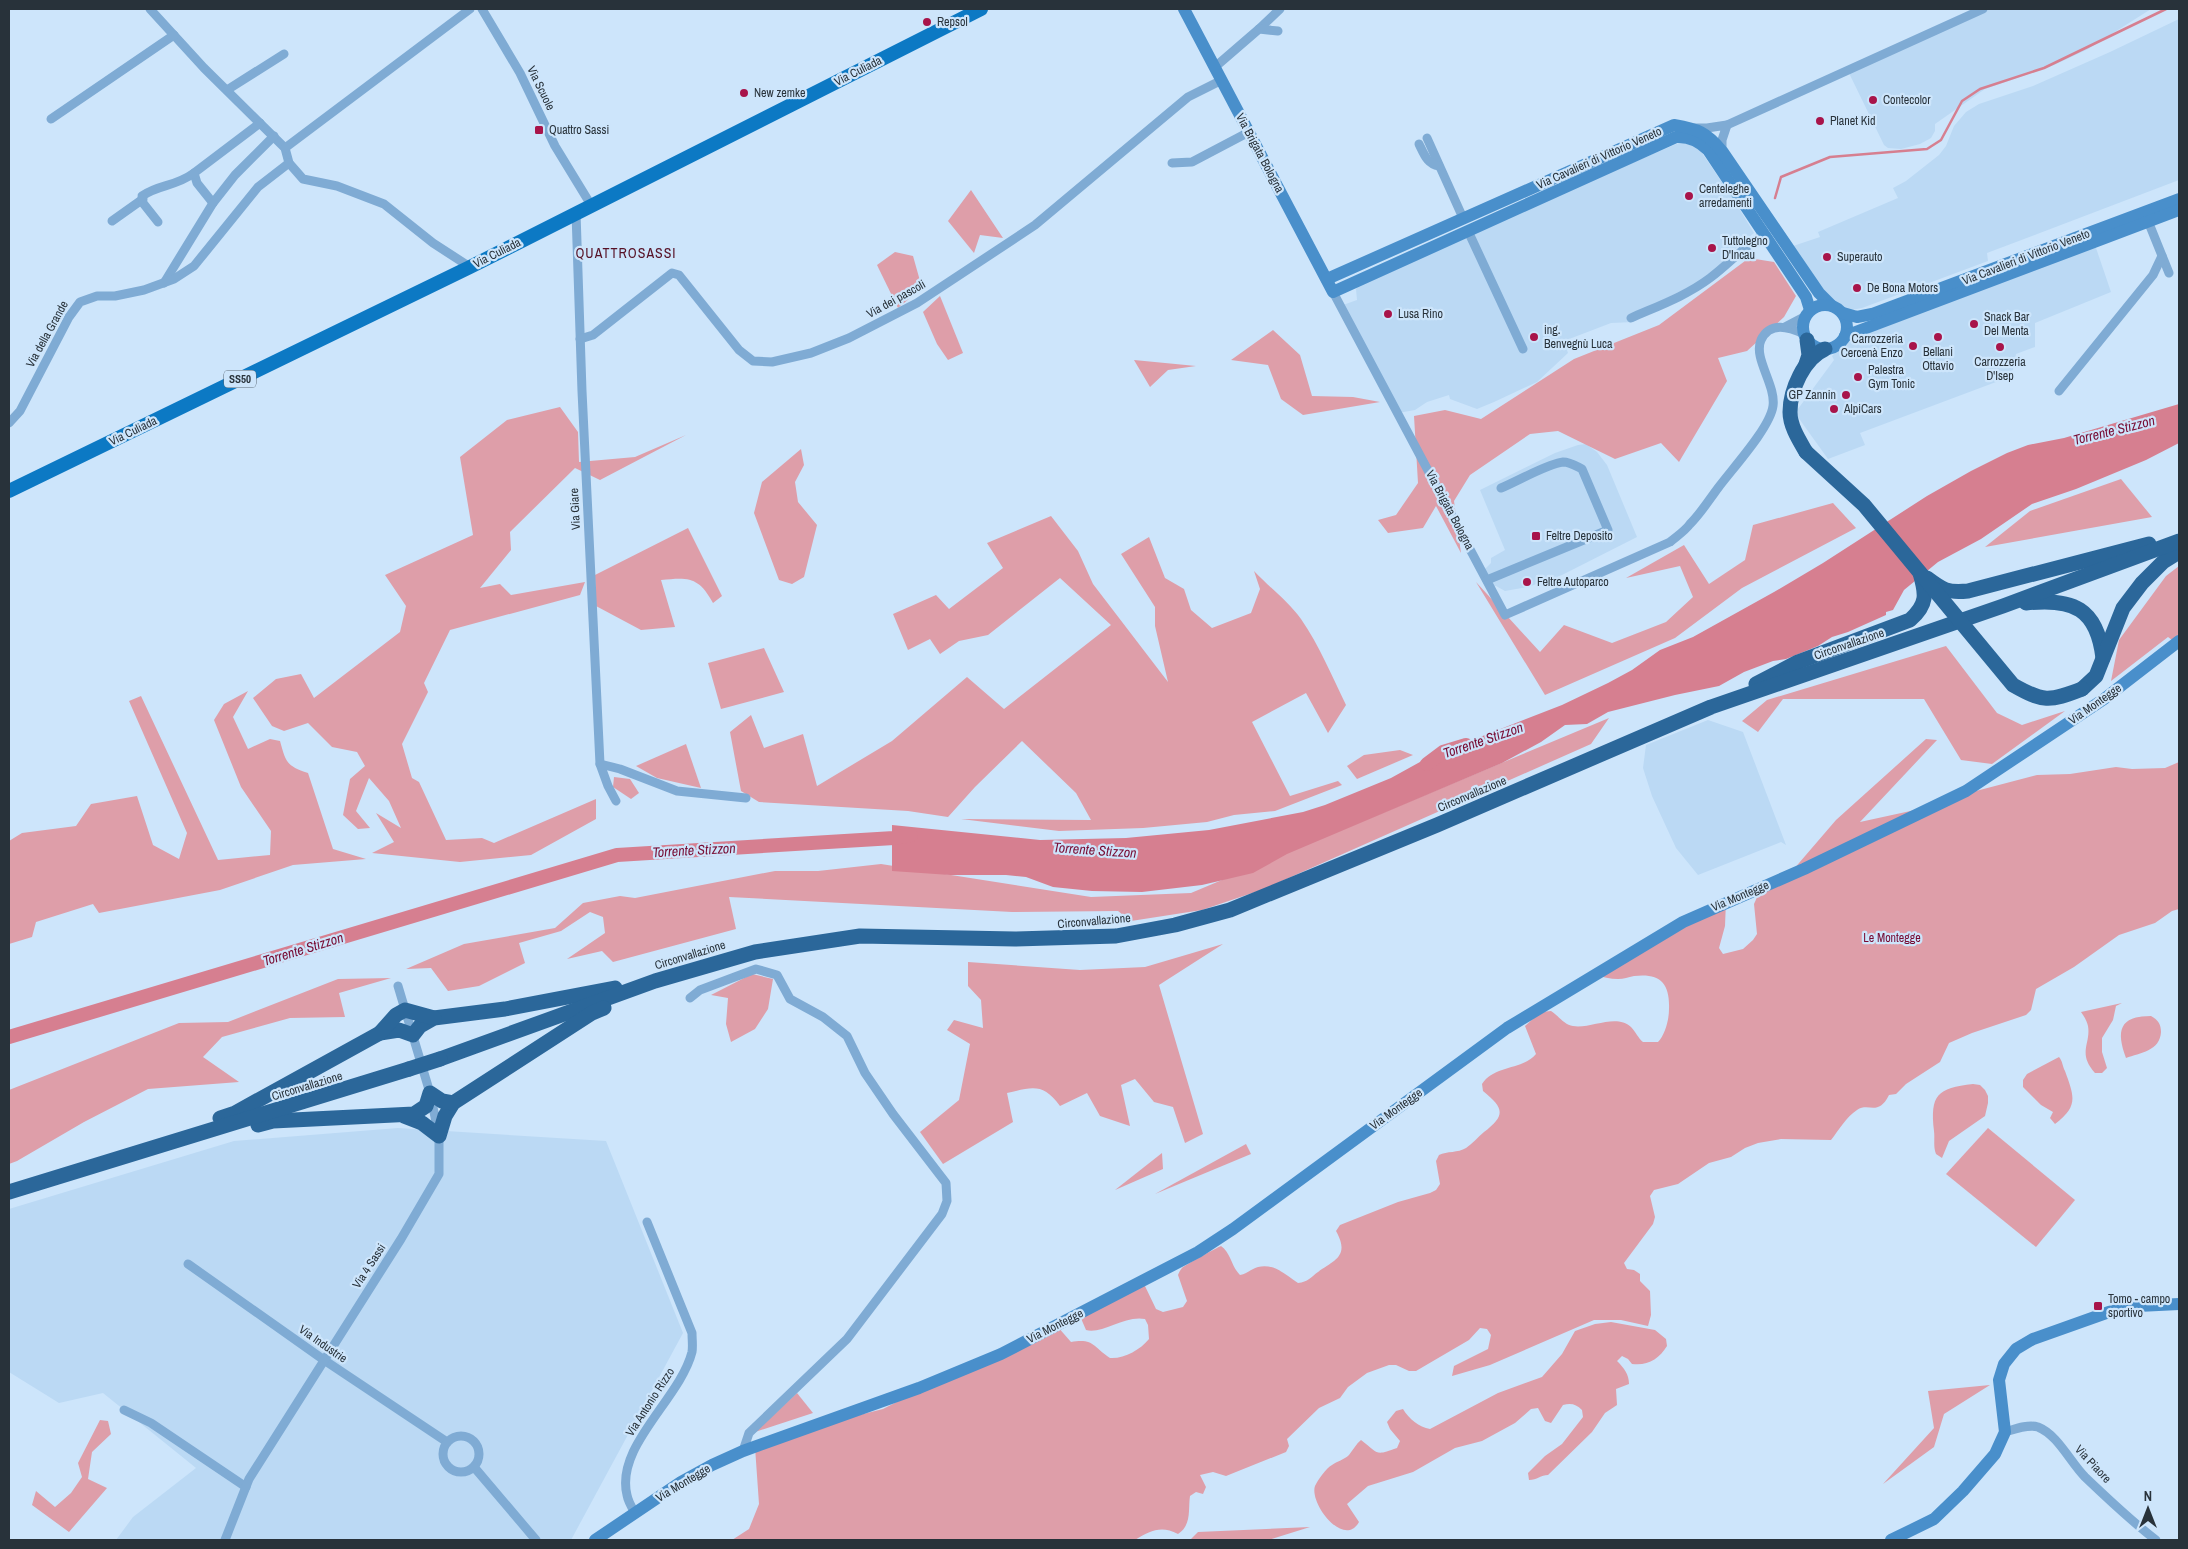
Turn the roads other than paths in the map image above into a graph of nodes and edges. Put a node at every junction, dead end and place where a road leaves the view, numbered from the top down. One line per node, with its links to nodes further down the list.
1 (150, 9): 10 (street)
2 (470, 9): 22 (street)
3 (482, 9): 30 (street, Via Scuole)
4 (981, 9): 30 (main road, Via Culiada / SS50)
5 (1184, 9): 12 (street, Via Brigata Bologna)
6 (1280, 9): 8 (street)
7 (1983, 9): 17 (street)
8 (1259, 28): 9 (street); 12 (street)
9 (1278, 31)
10 (174, 35): 14 (street); 15 (street)
11 (284, 54): 14 (street)
12 (1215, 67): 13 (street, Via Brigata Bologna)
13 (1222, 80): 19 (street, Via Brigata Bologna); 52 (street, Via dei pascoli)
14 (227, 90): 16 (street)
15 (52, 119)
16 (260, 123): 20 (street); 26 (street)
17 (1727, 125): 18 (street); 23 (street)
18 (1694, 128): 23 (street); 33 (street, Via Cavalieri di Vittorio Veneto)
19 (1249, 132): 25 (street); 42 (street, Via Brigata Bologna)
20 (274, 136): 22 (street); 29 (street)
21 (1423, 141): 33 (street)
22 (285, 148): 24 (street)
23 (1722, 151): 45 (street)
24 (289, 163): 40 (street); 43 (street, Via della Grande)
25 (1172, 163)
26 (194, 173): 28 (street); 29 (street)
27 (2179, 199): 46 (street, Via Cavalieri di Vittorio Veneto)
28 (142, 200): 34 (street); 36 (street)
29 (213, 203): 43 (street)
30 (591, 205): 32 (main road, Via Culiada / SS50)
31 (2179, 210): 35 (street, Via Cavalieri di Vittorio Veneto)
32 (576, 213): 40 (main road, Via Culiada / SS50); 52 (street, Via Giare)
33 (1463, 218): 42 (street, Via Cavalieri di Vittorio Veneto)
34 (112, 221)
35 (2148, 221): 39 (street); 50 (street, Via Cavalieri di Vittorio Veneto)
36 (158, 222)
37 (1468, 231): 38 (street, Via Cavalieri di Vittorio Veneto); 44 (street, Via Cavalieri di Vittorio Veneto); 53 (street)
38 (1765, 234): 47 (street, Via Cavalieri di Vittorio Veneto); 48 (street)
39 (2162, 256): 41 (street); 56 (street)
40 (470, 267): 59 (main road, Via Culiada / SS50)
41 (2169, 273)
42 (1327, 279): 44 (street, Via Brigata Bologna)
43 (164, 283): 57 (street, Via della Grande)
44 (1333, 292): 64 (street, Via Brigata Bologna)
45 (1831, 305): 46 (street); 47 (street)
46 (1842, 313): 50 (street)
47 (1807, 314): 49 (street); 51 (street)
48 (1631, 318)
49 (1785, 327): 51 (street); 64 (street, Via Brigata Bologna)
50 (1845, 336): 54 (street)
51 (1805, 337): 54 (street); 55 (highway)
52 (580, 339): 69 (street, Via Giare)
53 (1524, 349)
54 (1825, 349): 55 (highway)
55 (1806, 366): 63 (highway, bridge)
56 (2059, 391)
57 (9, 423)
58 (1501, 488): 64 (street)
59 (9, 491)
60 (2179, 537): 63 (highway, bridge)
61 (2179, 541): 65 (highway, Circonvallazione)
62 (2179, 552): 67 (highway)
63 (1920, 573): 67 (highway, bridge); 68 (highway)
64 (1487, 580)
65 (2002, 606): 67 (highway); 68 (highway, Circonvallazione)
66 (2179, 641): 92 (street, Via Montegge)
67 (2103, 658)
68 (1711, 707): 73 (highway, Circonvallazione)
69 (600, 764): 70 (street); 71 (street, Via Giare)
70 (746, 798)
71 (616, 801)
72 (398, 986): 75 (street, Via 4 Sassi)
73 (636, 988): 76 (highway); 80 (highway); 83 (highway, Circonvallazione, bridge)
74 (690, 998): 92 (street)
75 (405, 1010): 76 (highway); 77 (highway); 78 (street, Via 4 Sassi)
76 (434, 1018): 78 (highway)
77 (380, 1033): 78 (highway); 83 (highway)
78 (413, 1035): 79 (street, Via 4 Sassi)
79 (430, 1094): 80 (highway); 81 (highway); 82 (street, Via 4 Sassi)
80 (453, 1103): 82 (highway)
81 (404, 1116): 82 (highway); 83 (highway)
82 (439, 1136): 88 (street, Via 4 Sassi)
83 (167, 1144): 84 (highway, Circonvallazione)
84 (9, 1192)
85 (647, 1222): 95 (street, Via Antonio Rizzo)
86 (188, 1264): 88 (street, Via Industrie)
87 (2179, 1304): 90 (street)
88 (324, 1360): 91 (street, Via Industrie); 94 (street, Via 4 Sassi)
89 (124, 1410): 94 (street)
90 (2005, 1432): 99 (street); 100 (street, Via Piaore)
91 (447, 1442): 93 (street); 93 (street)
92 (742, 1451): 95 (street, Via Montegge)
93 (474, 1467): 97 (street)
94 (246, 1487): 96 (street, Via 4 Sassi)
95 (635, 1513): 98 (street, Via Montegge)
96 (225, 1540)
97 (536, 1540)
98 (594, 1540)
99 (1891, 1540)
100 (2156, 1540)

